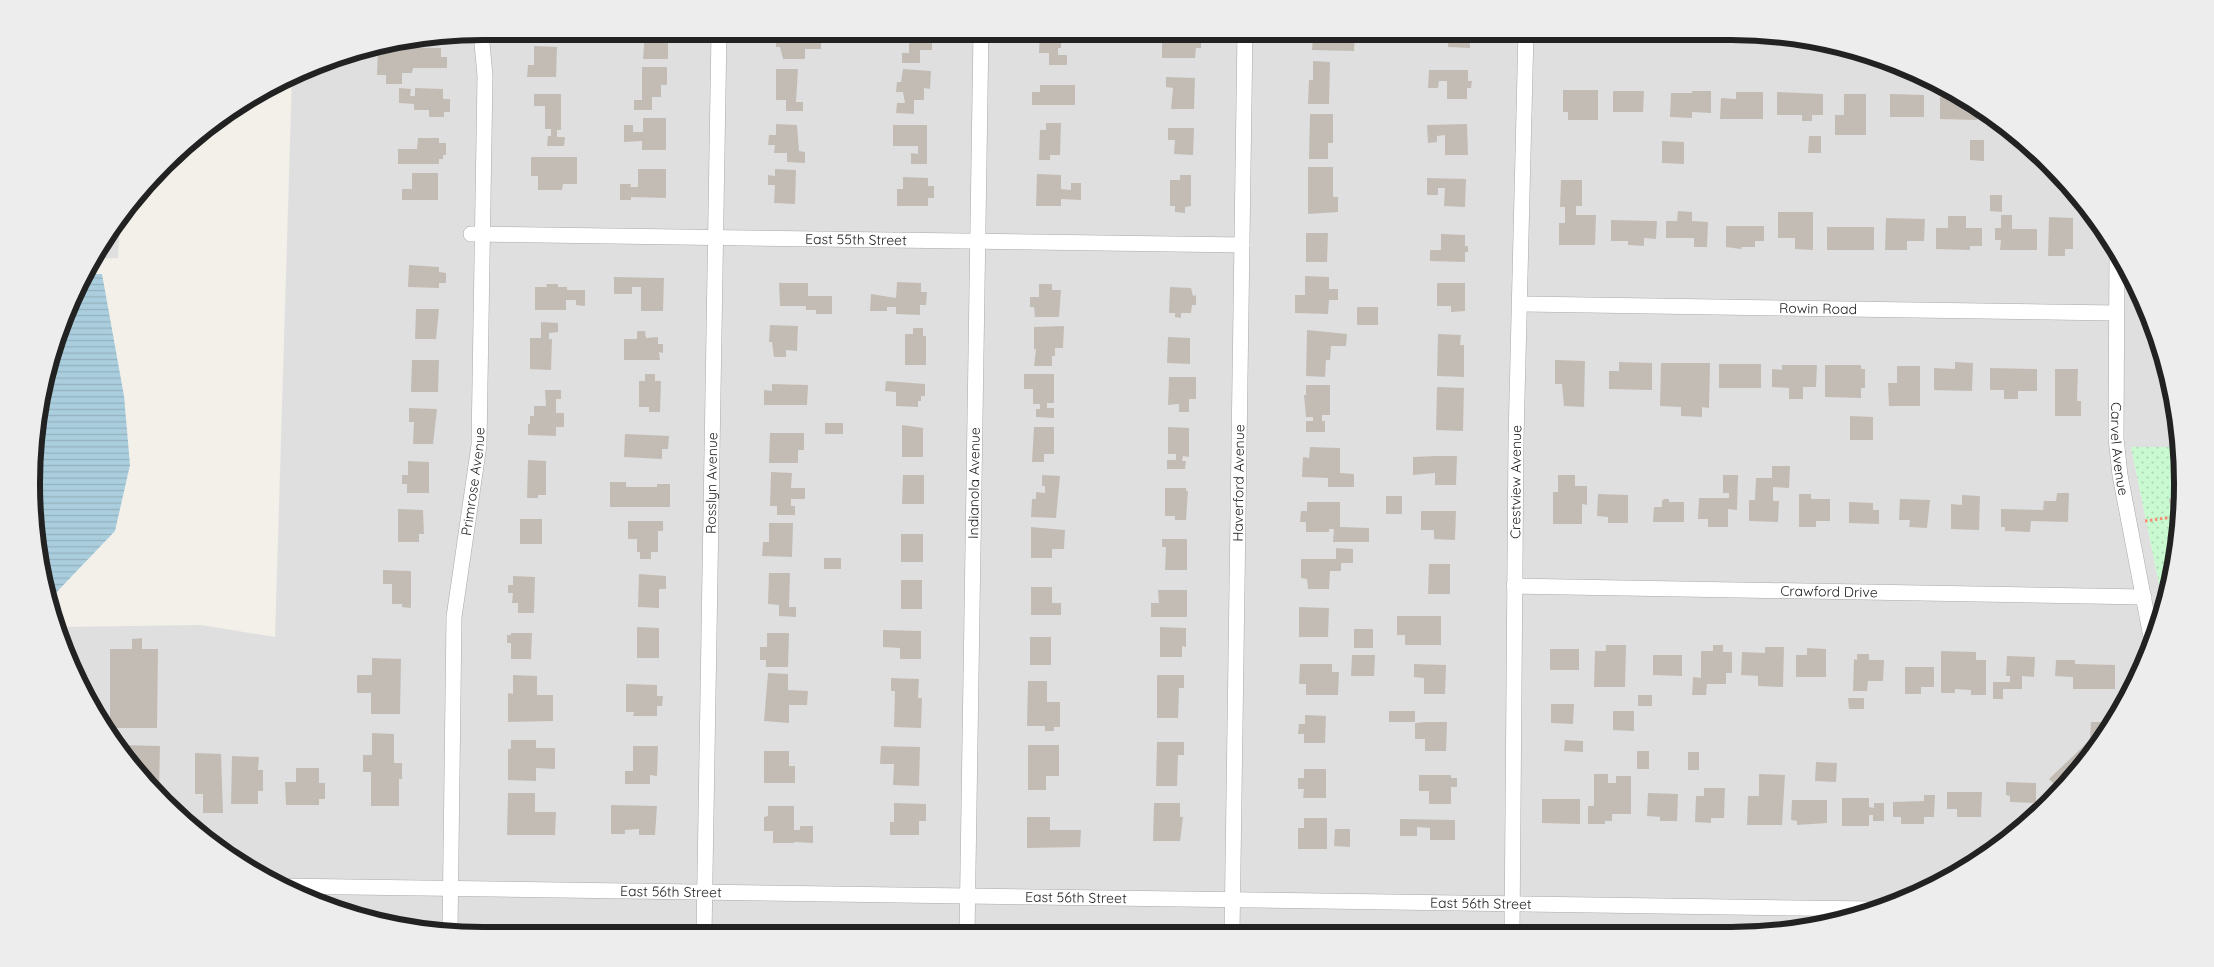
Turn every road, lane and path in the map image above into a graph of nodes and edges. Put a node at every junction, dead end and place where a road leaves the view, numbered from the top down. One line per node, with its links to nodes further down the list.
1 (482, 40): 6 (street, Primrose Avenue)
2 (720, 40): 7 (street, Rosslyn Avenue)
3 (981, 40): 8 (street, Indianola Avenue)
4 (1245, 40): 9 (street, Haverford Avenue)
5 (1526, 40): 11 (street, Crestview Avenue)
6 (477, 234): 7 (street, East 55th Street); 19 (street, Primrose Avenue)
7 (715, 238): 8 (street, East 55th Street); 20 (street, Rosslyn Avenue)
8 (978, 242): 9 (street, East 55th Street); 21 (street, Indianola Avenue)
9 (1242, 246): 22 (street, Haverford Avenue)
10 (2117, 265): 12 (street, Carvel Avenue)
11 (1520, 304): 12 (street, Rowin Road); 15 (street, Crestview Avenue)
12 (2116, 313): 14 (street, Carvel Avenue)
13 (2173, 517): 14 (path)
14 (2130, 524): 16 (street, Carvel Avenue)
15 (1514, 586): 16 (street, Crawford Drive); 23 (street, Crestview Avenue)
16 (2144, 596): 17 (street, Carvel Avenue)
17 (2149, 627)
18 (299, 886): 19 (street, East 56th Street)
19 (450, 888): 20 (street, East 56th Street); 25 (street, Primrose Avenue)
20 (705, 892): 21 (street, East 56th Street); 26 (street, Rosslyn Avenue)
21 (968, 897): 22 (street, East 56th Street); 27 (street, Indianola Avenue)
22 (1232, 900): 23 (street, East 56th Street); 28 (street, Haverford Avenue)
23 (1512, 903): 24 (street, East 56th Street); 29 (street, Crestview Avenue)
24 (1852, 910)
25 (450, 926)
26 (704, 927)
27 (967, 927)
28 (1232, 927)
29 (1512, 927)

